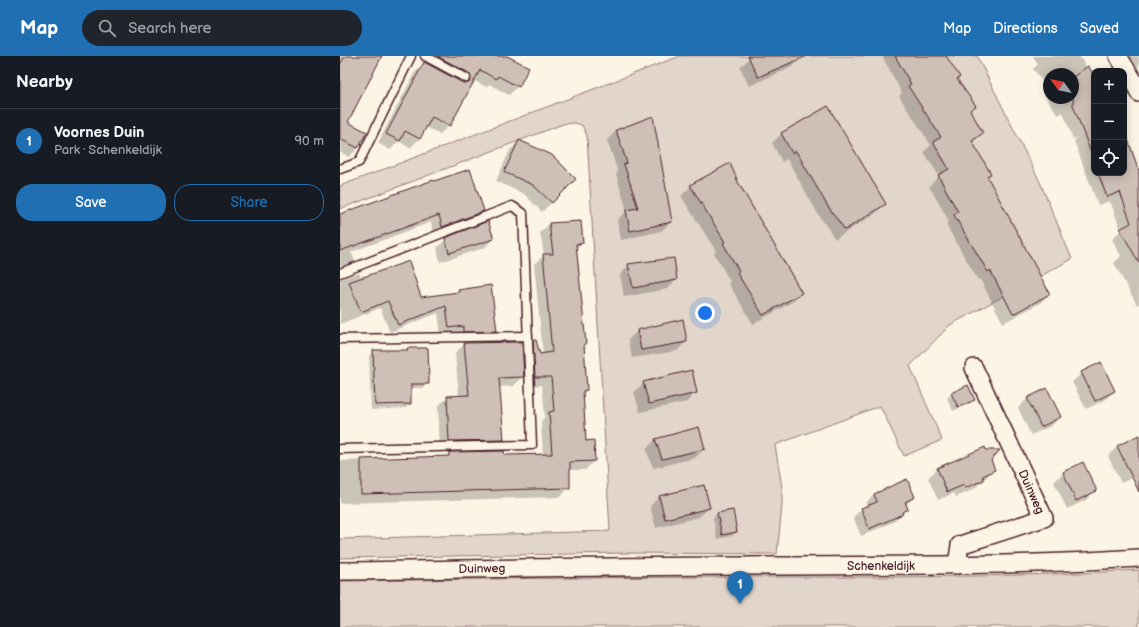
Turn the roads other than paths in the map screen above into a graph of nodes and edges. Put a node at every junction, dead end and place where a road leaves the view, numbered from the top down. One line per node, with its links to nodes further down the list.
1 (411, 56): 6 (lane)
2 (425, 56): 4 (lane)
3 (1118, 56): 5 (street)
4 (466, 78)
5 (1139, 93)
6 (340, 169)
7 (340, 273): 8 (lane)
8 (528, 336): 9 (lane); 11 (lane)
9 (340, 339)
10 (974, 368): 13 (street, Duinweg)
11 (340, 449)
12 (1139, 558): 13 (street, Schenkeldijk)
13 (956, 566): 14 (street, Schenkeldijk)
14 (624, 567): 15 (street, Duinweg)
15 (340, 571)

